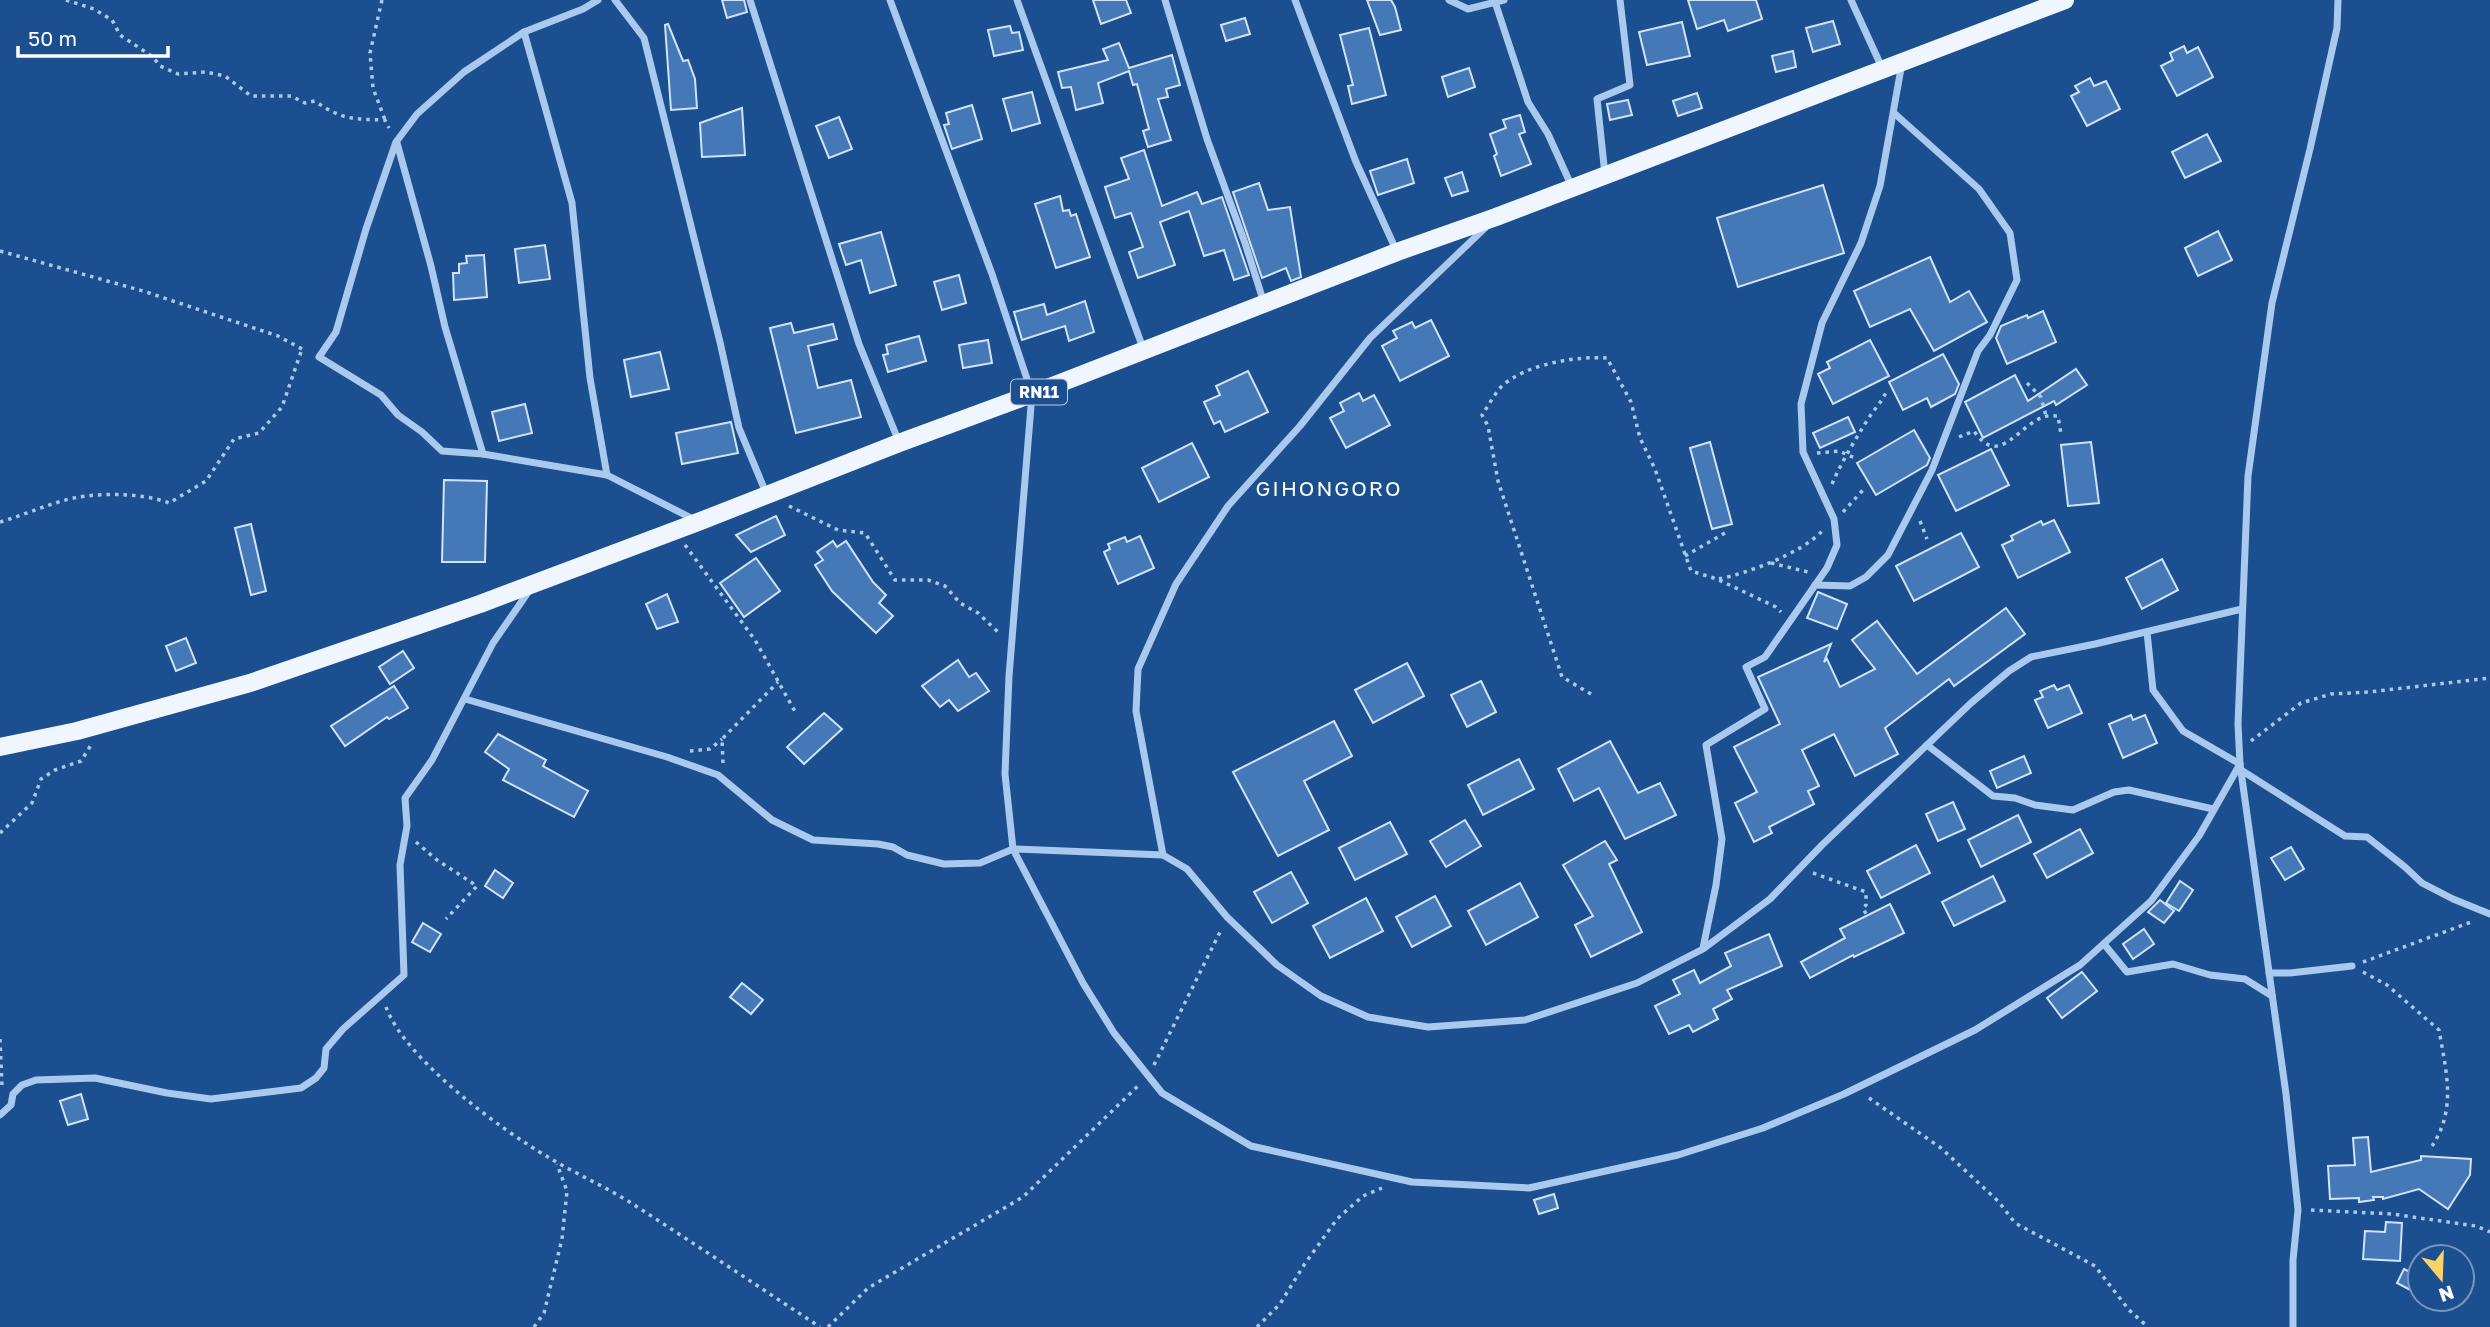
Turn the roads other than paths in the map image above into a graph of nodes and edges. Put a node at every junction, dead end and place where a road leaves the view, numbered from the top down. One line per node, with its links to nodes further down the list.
1 (598, 0): 15 (street)
2 (615, 0): 30 (street)
3 (750, 0): 27 (street)
4 (890, 0): 26 (street)
5 (1017, 0): 25 (street)
6 (1165, 0): 24 (street)
7 (1295, 0): 23 (street)
8 (1449, 0): 14 (street)
9 (1504, 0): 14 (street)
10 (1620, 0): 20 (street)
11 (1851, 0): 17 (street)
12 (2065, 0): 16 (main road, RN11)
13 (2338, 0): 34 (street)
14 (1494, 2): 21 (street)
15 (524, 32): 19 (street); 29 (street)
16 (1902, 63): 17 (main road, RN11); 18 (street)
17 (1883, 70): 20 (main road, RN11)
18 (1894, 113): 33 (street); 33 (street)
19 (397, 142): 28 (street); 28 (street)
20 (1605, 175): 21 (main road, RN11)
21 (1572, 187): 22 (main road, RN11)
22 (1496, 217): 23 (main road, RN11); 42 (street)
23 (1397, 252): 24 (main road, RN11)
24 (1264, 304): 25 (main road, RN11)
25 (1144, 351): 26 (main road, RN11)
26 (1032, 394): 27 (main road, RN11); 41 (street)
27 (899, 443): 30 (main road, RN11)
28 (483, 454): 29 (street)
29 (607, 475): 31 (street)
30 (766, 494): 31 (main road, RN11)
31 (698, 522): 32 (main road, RN11)
32 (534, 584): 36 (street); 38 (main road, RN11)
33 (1815, 586): 45 (street)
34 (2242, 609): 35 (street); 39 (street)
35 (2147, 632): 37 (street); 39 (street)
36 (465, 699): 41 (street); 49 (street)
37 (1927, 745): 40 (street); 45 (street)
38 (0, 747)
39 (2241, 767): 40 (street); 43 (street); 47 (street)
40 (2213, 809): 44 (street)
41 (1013, 849): 42 (street); 44 (street)
42 (1163, 855): 45 (street)
43 (2490, 914)
44 (2104, 944): 48 (street)
45 (1703, 948)
46 (2352, 966): 47 (street)
47 (2269, 973): 48 (street)
48 (2272, 996): 50 (street)
49 (1, 1114)
50 (2293, 1327)

